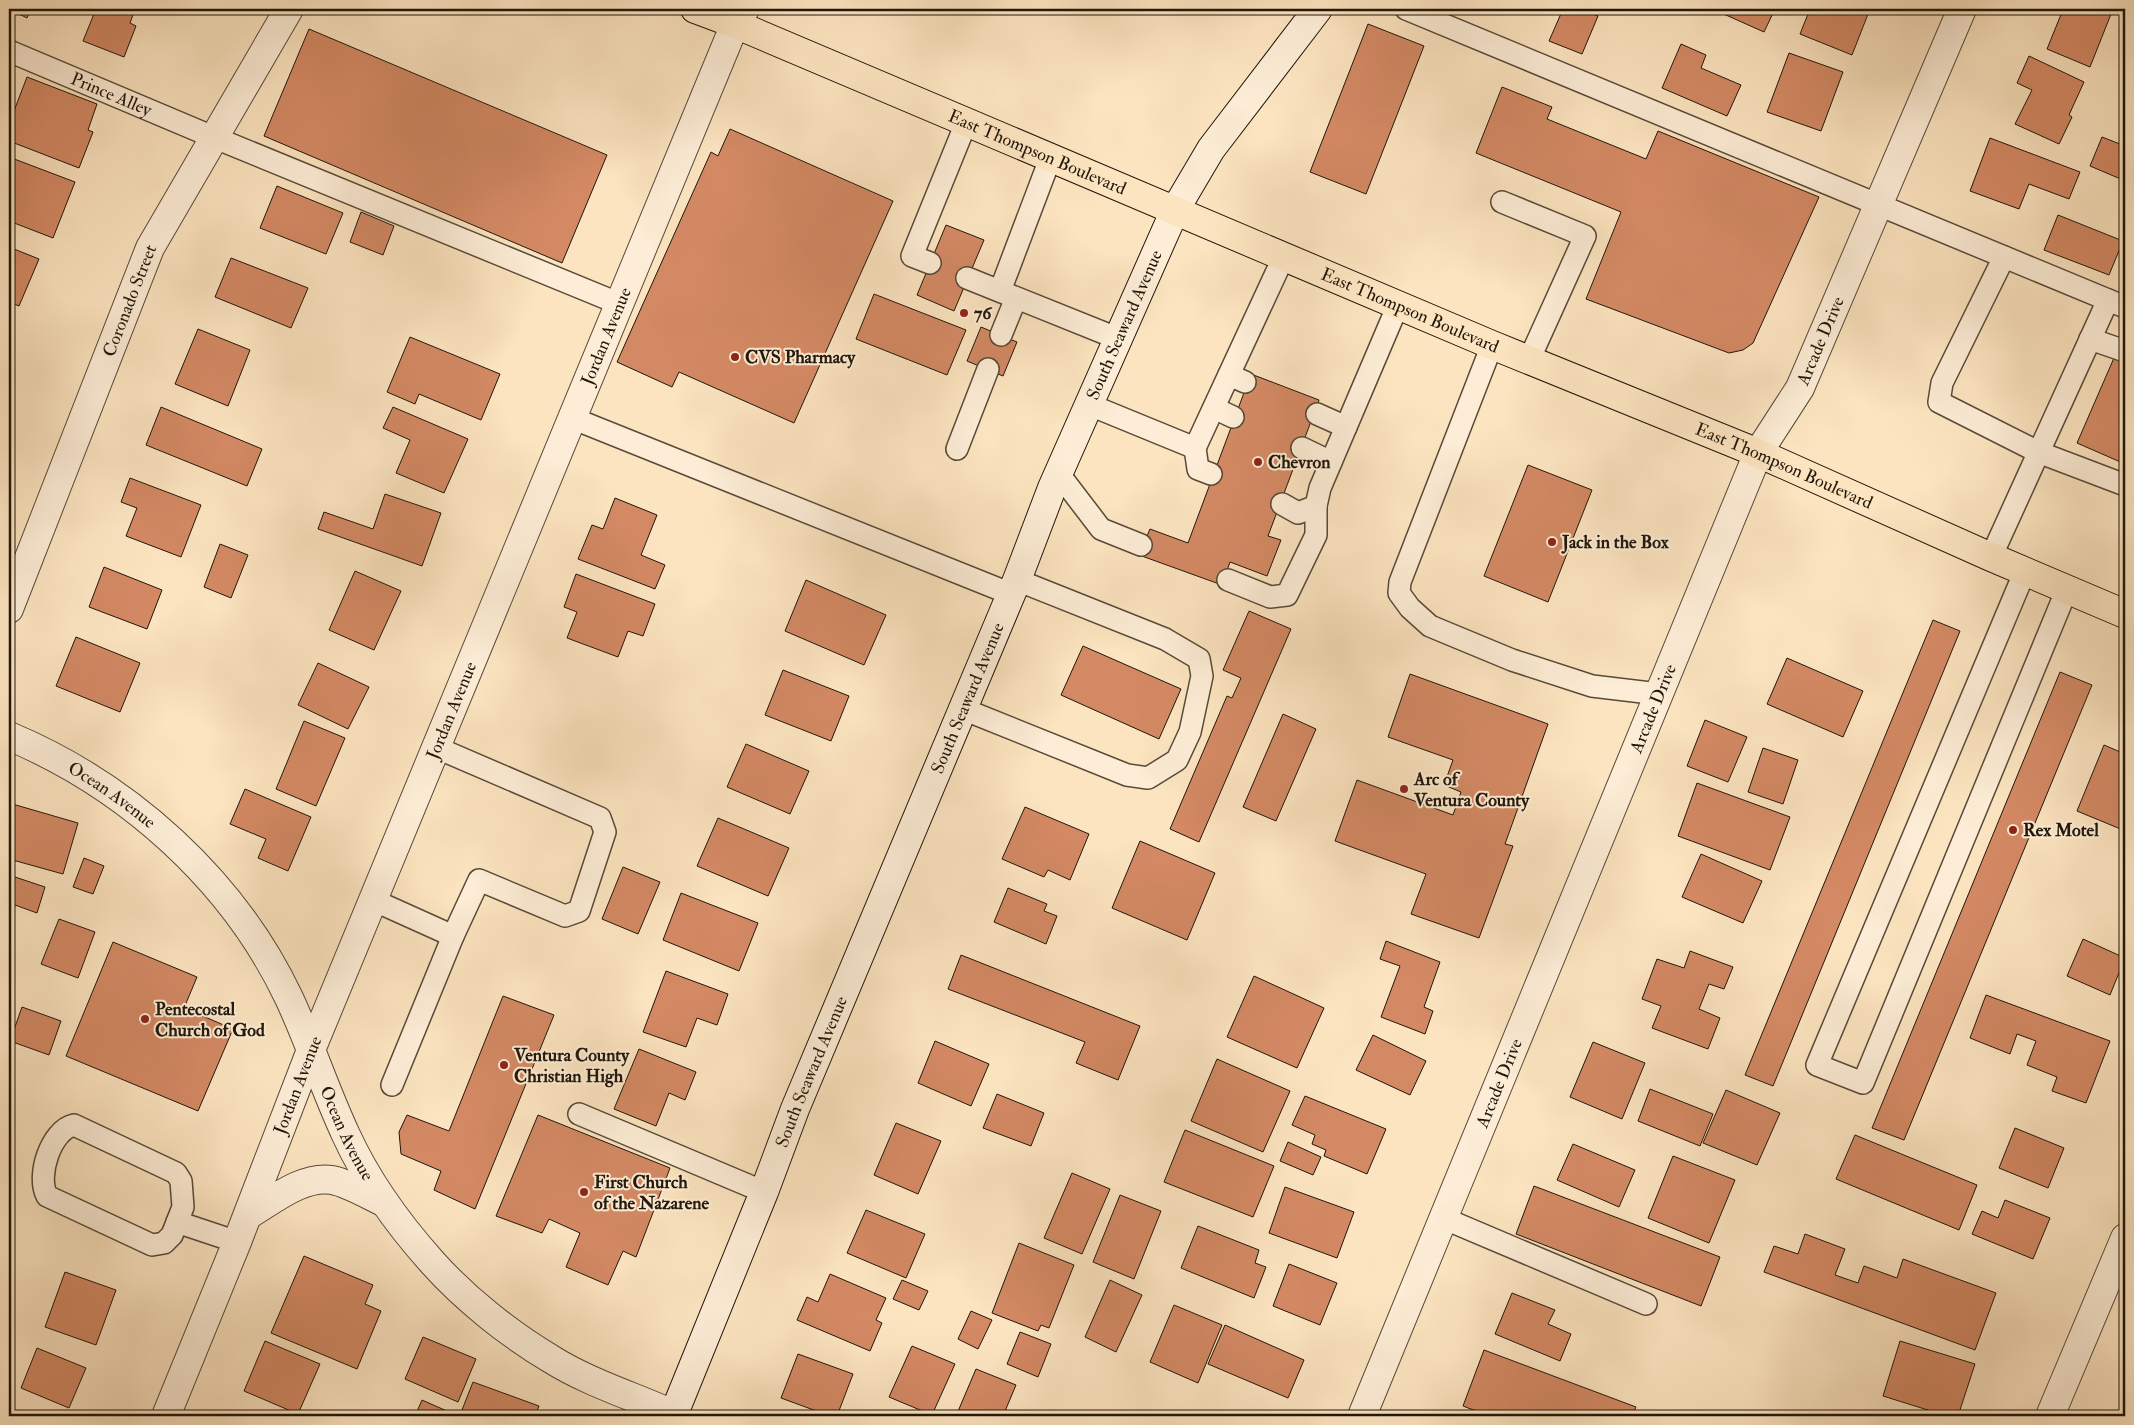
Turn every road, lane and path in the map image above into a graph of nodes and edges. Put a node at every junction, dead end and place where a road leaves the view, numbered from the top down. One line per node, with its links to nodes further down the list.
1 (289, 9): 9 (street, Coronado Street)
2 (695, 9): 6 (main road, East Thompson Boulevard)
3 (1318, 9): 13 (street, South Seaward Avenue)
4 (1406, 9): 12 (lane)
5 (1962, 9): 12 (street, Arcade Drive)
6 (740, 16): 8 (main road, East Thompson Boulevard); 20 (street, Jordan Avenue)
7 (9, 51): 9 (lane, Prince Alley)
8 (966, 123): 10 (main road, East Thompson Boulevard); 16 (lane)
9 (213, 137): 20 (lane, Prince Alley); 52 (street, Coronado Street)
10 (1050, 159): 13 (main road, East Thompson Boulevard); 18 (lane)
11 (1502, 202): 27 (lane)
12 (1880, 206): 15 (lane); 39 (street, Arcade Drive)
13 (1175, 210): 14 (main road, East Thompson Boulevard); 23 (street, South Seaward Avenue)
14 (1284, 256): 21 (main road, East Thompson Boulevard); 30 (lane)
15 (2004, 257): 19 (lane); 38 (lane)
16 (930, 263)
17 (967, 278): 18 (lane)
18 (1008, 294): 22 (lane); 23 (lane)
19 (2116, 303): 24 (lane)
20 (620, 304): 32 (street, Jordan Avenue)
21 (1398, 305): 25 (main road, East Thompson Boulevard); 34 (lane)
22 (1001, 335)
23 (1119, 339): 29 (street, South Seaward Avenue)
24 (2090, 339): 26 (lane); 38 (lane)
25 (1492, 345): 27 (main road, East Thompson Boulevard); 54 (lane)
26 (2125, 351)
27 (1529, 360): 39 (main road, East Thompson Boulevard)
28 (988, 370): 37 (lane)
29 (1090, 405): 35 (lane); 41 (street, South Seaward Avenue)
30 (1214, 408): 33 (lane); 35 (lane)
31 (1317, 414): 34 (lane)
32 (572, 418): 50 (lane); 57 (street, Jordan Avenue)
33 (1233, 418)
34 (1346, 427): 40 (lane)
35 (1195, 448): 42 (lane)
36 (1302, 448): 40 (lane)
37 (957, 449)
38 (2038, 452): 43 (lane); 47 (lane)
39 (1758, 453): 47 (main road, East Thompson Boulevard); 54 (street, Arcade Drive)
40 (1331, 462): 45 (lane)
41 (1059, 474): 46 (lane); 50 (street, South Seaward Avenue)
42 (1211, 474)
43 (2125, 486)
44 (1282, 504): 45 (lane)
45 (1316, 506): 49 (lane)
46 (1141, 545)
47 (1991, 557): 48 (main road, East Thompson Boulevard)
48 (2025, 571): 51 (main road, East Thompson Boulevard); 51 (lane)
49 (1228, 580)
50 (1014, 587): 55 (street, South Seaward Avenue); 55 (lane)
51 (2067, 589): 53 (main road, East Thompson Boulevard)
52 (9, 610)
53 (2125, 614)
54 (1660, 694): 66 (street, Arcade Drive)
55 (963, 709): 63 (street, South Seaward Avenue)
56 (9, 736): 60 (street, Ocean Avenue)
57 (435, 747): 58 (street, Jordan Avenue); 59 (lane)
58 (373, 900): 59 (lane); 60 (street, Jordan Avenue)
59 (454, 936): 61 (lane)
60 (311, 1050): 64 (street, Ocean Avenue); 65 (street, Jordan Avenue)
61 (392, 1085)
62 (579, 1114): 63 (lane)
63 (764, 1192): 72 (street, South Seaward Avenue)
64 (385, 1203): 65 (street); 72 (street, Ocean Avenue)
65 (248, 1214): 69 (street, Jordan Avenue)
66 (1444, 1218): 70 (lane); 73 (street, Arcade Drive)
67 (177, 1222): 67 (lane); 69 (lane)
68 (2125, 1238): 74 (street)
69 (237, 1242): 71 (street, Jordan Avenue)
70 (1646, 1304)
71 (166, 1416)
72 (675, 1416)
73 (1362, 1416)
74 (2050, 1416)

